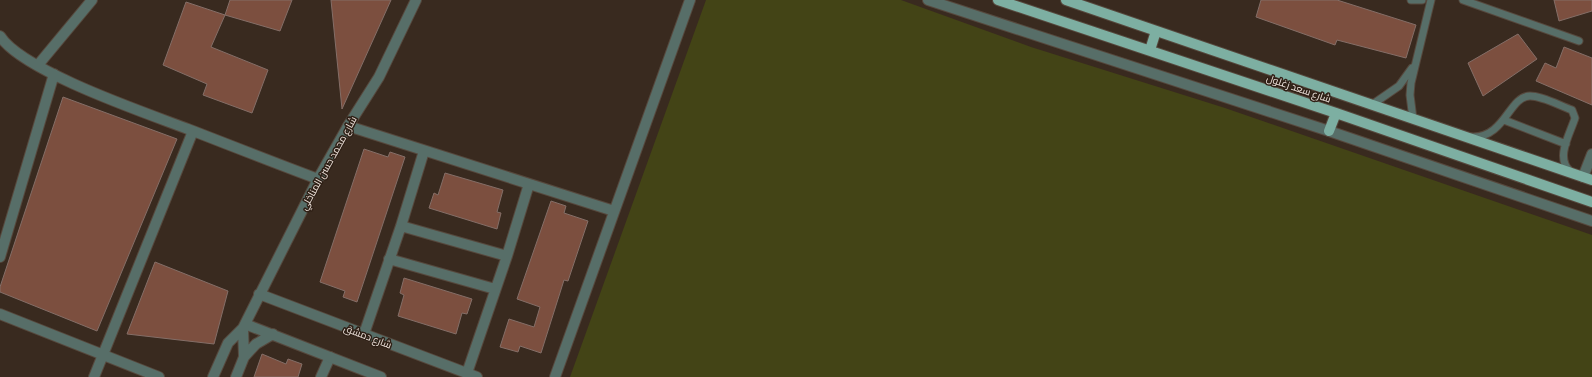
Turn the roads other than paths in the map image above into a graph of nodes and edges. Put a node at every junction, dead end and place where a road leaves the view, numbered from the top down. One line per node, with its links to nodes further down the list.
1 (92, 0): 16 (street)
2 (416, 0): 22 (street, شارع محمد حسن المناخلي)
3 (690, 0): 34 (street)
4 (928, 0): 24 (street)
5 (998, 0): 14 (main road, شارع سعد زغلول)
6 (1066, 0): 11 (main road, شارع سعد زغلول)
7 (1411, 0): 8 (lane)
8 (1422, 0)
9 (1431, 0): 15 (lane)
10 (1463, 0): 13 (lane)
11 (1156, 31): 14 (main road); 18 (main road, شارع سعد زغلول)
12 (0, 36): 16 (street)
13 (1579, 41)
14 (1150, 50): 19 (main road, شارع سعد زغلول)
15 (1416, 59): 18 (lane); 20 (lane)
16 (38, 65): 17 (street)
17 (54, 74): 23 (street); 37 (street)
18 (1373, 104): 20 (main road, شارع سعد زغلول)
19 (1336, 113): 24 (main road); 33 (main road, شارع سعد زغلول)
20 (1413, 119): 25 (main road, شارع سعد زغلول)
21 (1504, 120): 25 (lane); 26 (lane); 26 (lane)
22 (348, 126): 27 (street); 31 (street, شارع محمد حسن المناخلي)
23 (193, 131): 31 (street); 46 (street)
24 (1329, 131): 35 (street)
25 (1468, 137): 29 (main road, شارع سعد زغلول)
26 (1566, 144): 29 (lane)
27 (424, 151): 32 (street); 36 (street)
28 (1592, 154): 30 (street)
29 (1572, 173): 30 (main road, شارع سعد زغلول)
30 (1587, 178)
31 (318, 179): 41 (street, شارع محمد حسن المناخلي)
32 (528, 184): 34 (street); 38 (street)
33 (1592, 202)
34 (614, 211): 57 (street)
35 (1592, 221)
36 (401, 226): 38 (street); 39 (street)
37 (0, 256)
38 (507, 256): 40 (street)
39 (389, 259): 40 (street); 45 (street)
40 (495, 288): 49 (street)
41 (259, 294): 43 (street, شارع محمد حسن المناخلي); 45 (street, شارع دمشق)
42 (0, 314): 46 (street)
43 (244, 326): 44 (street); 47 (street, شارع محمد حسن المناخلي); 52 (street, شارع محمد حسن المناخلي)
44 (273, 334): 47 (street); 48 (street)
45 (364, 334): 49 (street, شارع دمشق)
46 (102, 356): 50 (street); 51 (street)
47 (244, 357): 53 (street, شارع محمد حسن المناخلي)
48 (330, 357): 54 (street); 55 (street)
49 (467, 373): 56 (street, شارع دمشق)
50 (94, 377)
51 (159, 377)
52 (213, 377)
53 (236, 377)
54 (321, 377)
55 (382, 377)
56 (477, 377)
57 (555, 377)

